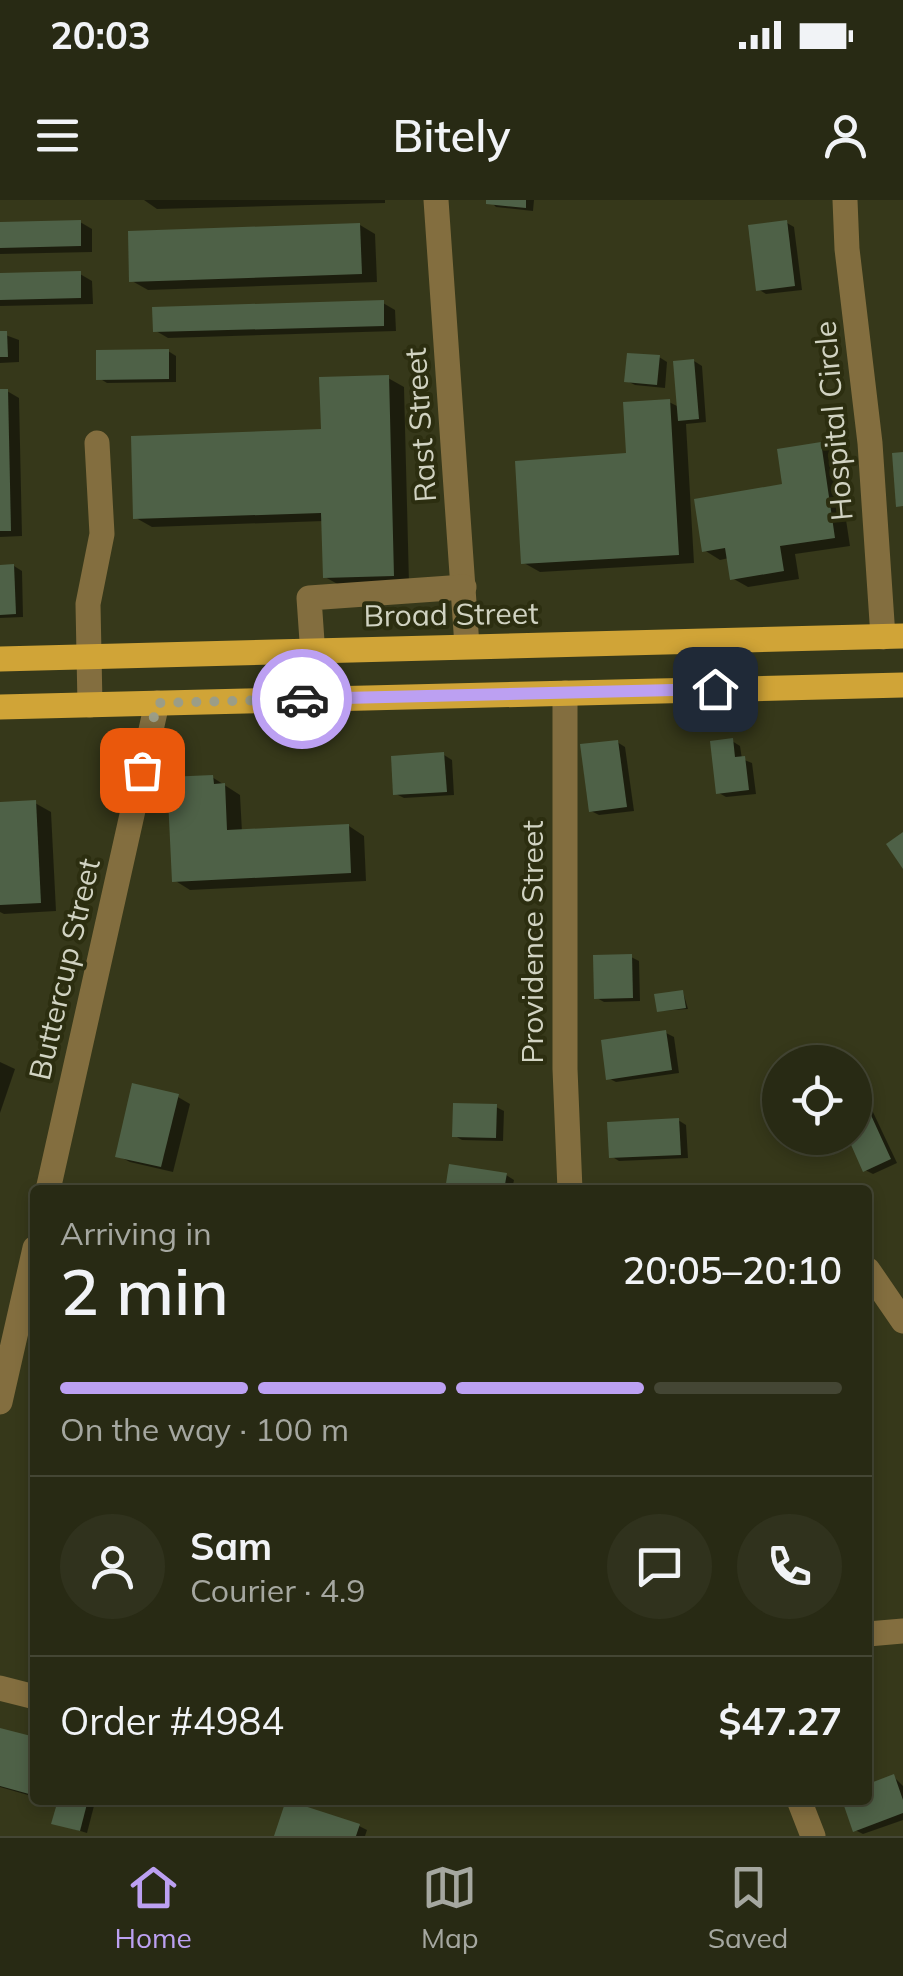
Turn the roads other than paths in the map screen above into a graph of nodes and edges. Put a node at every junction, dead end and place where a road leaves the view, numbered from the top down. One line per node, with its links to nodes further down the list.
1 (436, 200): 4 (street, Rast Street)
2 (845, 200): 5 (street, Hospital Circle)
3 (97, 443): 8 (street)
4 (464, 588): 6 (street, Rast Street); 7 (street)
5 (893, 637): 6 (main road, Broad Street)
6 (467, 646): 7 (main road, Broad Street)
7 (312, 650): 8 (main road, Broad Street); 12 (street)
8 (89, 656): 9 (main road, Broad Street); 14 (street)
9 (0, 659)
10 (903, 685): 11 (main road)
11 (565, 693): 12 (main road); 17 (street, Providence Street)
12 (316, 699): 13 (main road)
13 (157, 703): 14 (main road); 16 (street, Buttercup Street)
14 (90, 705): 15 (main road)
15 (0, 707)
16 (51, 1185)
17 (570, 1185)
18 (30, 1270): 21 (street)
19 (872, 1276): 20 (street)
20 (903, 1321)
21 (0, 1402)
22 (903, 1632): 23 (street)
23 (872, 1634)
24 (0, 1688): 25 (street)
25 (30, 1696)
26 (801, 1805): 27 (street)
27 (813, 1836)

